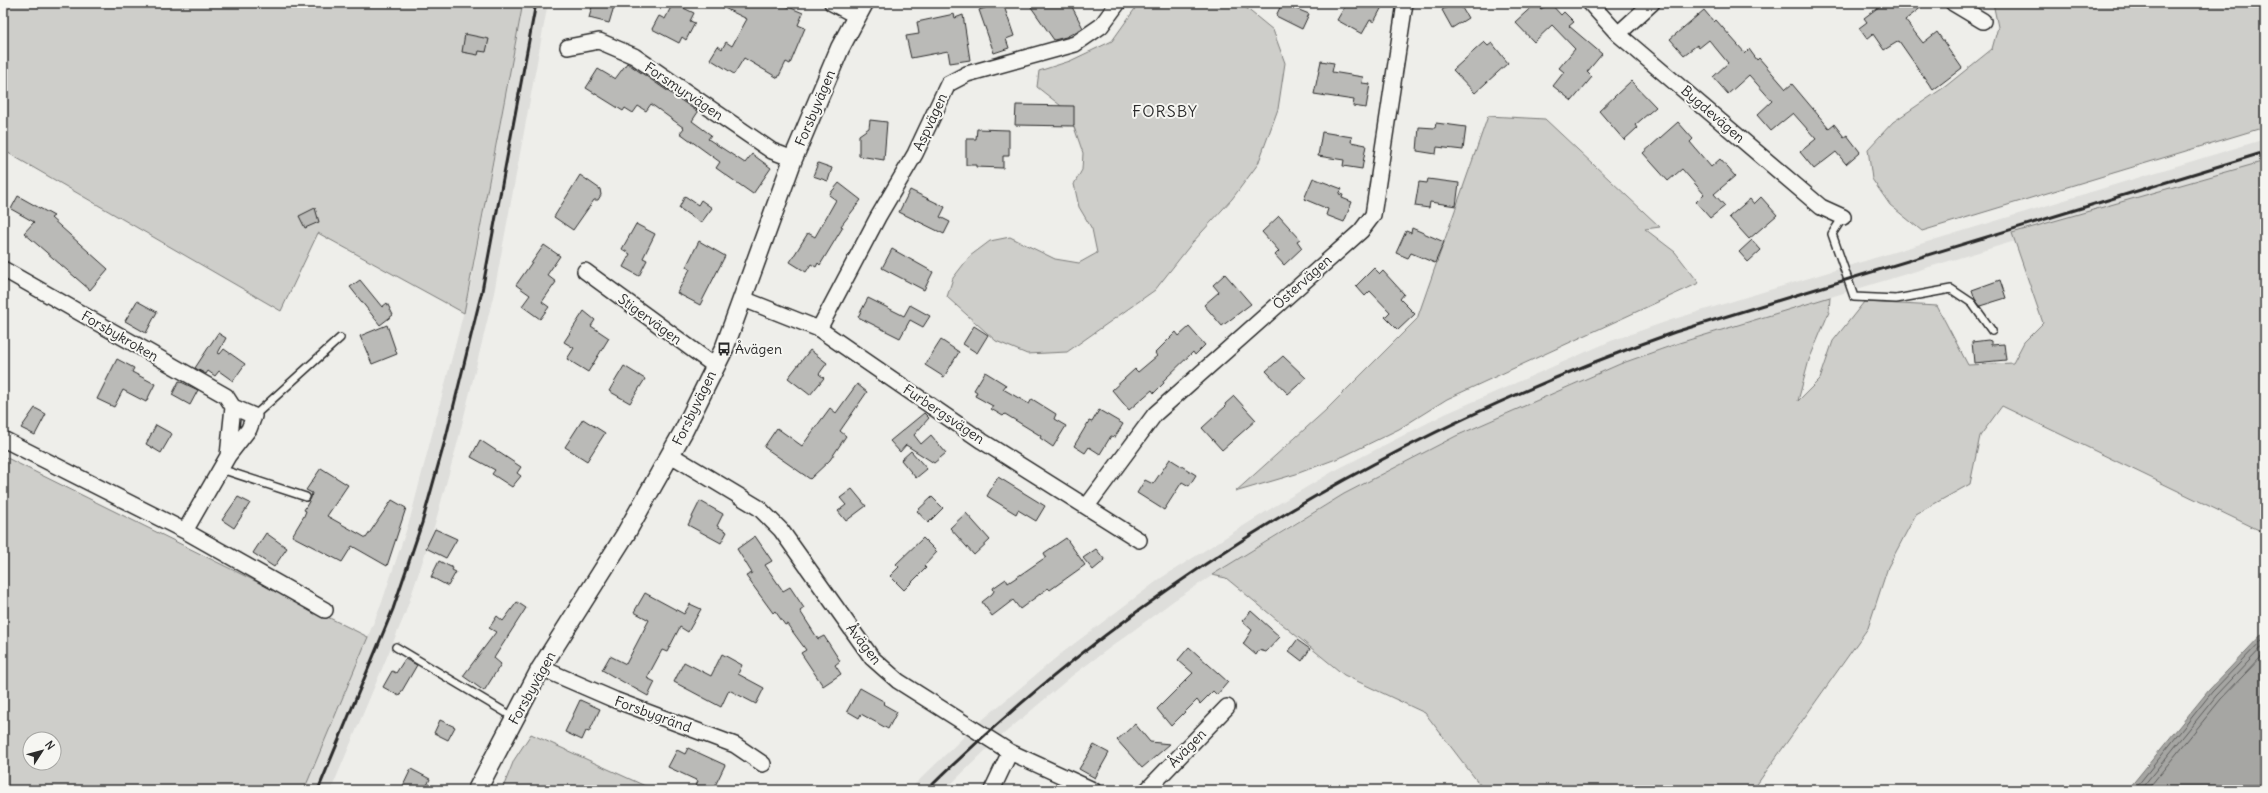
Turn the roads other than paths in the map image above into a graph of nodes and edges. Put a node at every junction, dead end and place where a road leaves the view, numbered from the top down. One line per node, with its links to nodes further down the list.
1 (832, 3): 7 (street)
2 (1118, 3): 16 (street, Aspvägen)
3 (1405, 3): 26 (street, Östervägen)
4 (1590, 3): 9 (street, Bygdevägen)
5 (1652, 3): 9 (street)
6 (1953, 3): 8 (street)
7 (861, 10): 11 (street, Forsbyvägen)
8 (1983, 21)
9 (1618, 34): 12 (street, Bygdevägen)
10 (568, 46): 11 (street, Forsmyrvägen)
11 (793, 159): 15 (street, Forsbyvägen)
12 (1842, 217): 17 (lane)
13 (3, 269): 20 (street, Forsbykroken)
14 (585, 271): 19 (street, Stigervägen)
15 (744, 297): 16 (street, Furbergsvägen); 19 (street, Forsbyvägen)
16 (818, 328): 26 (street, Furbergsvägen)
17 (1992, 331)
18 (340, 338): 21 (lane)
19 (715, 366): 23 (street, Forsbyvägen)
20 (233, 407): 21 (street, Forsbykroken); 24 (street)
21 (254, 416): 24 (street)
22 (3, 439): 27 (street)
23 (671, 454): 31 (street, Forsbyvägen); 34 (street, Åvägen)
24 (225, 462): 25 (lane); 27 (street)
25 (306, 497)
26 (1087, 506): 28 (street, Furbergsvägen)
27 (185, 531): 29 (street)
28 (1139, 540)
29 (325, 610)
30 (396, 647): 33 (lane)
31 (541, 668): 33 (street, Forsbyvägen); 35 (street, Forsbygränd)
32 (1227, 707): 39 (street, Åvägen)
33 (516, 718): 36 (street, Forsbyvägen)
34 (1010, 752): 37 (street); 38 (street, Åvägen)
35 (763, 764)
36 (477, 790)
37 (992, 790)
38 (1093, 790)
39 (1147, 790)

